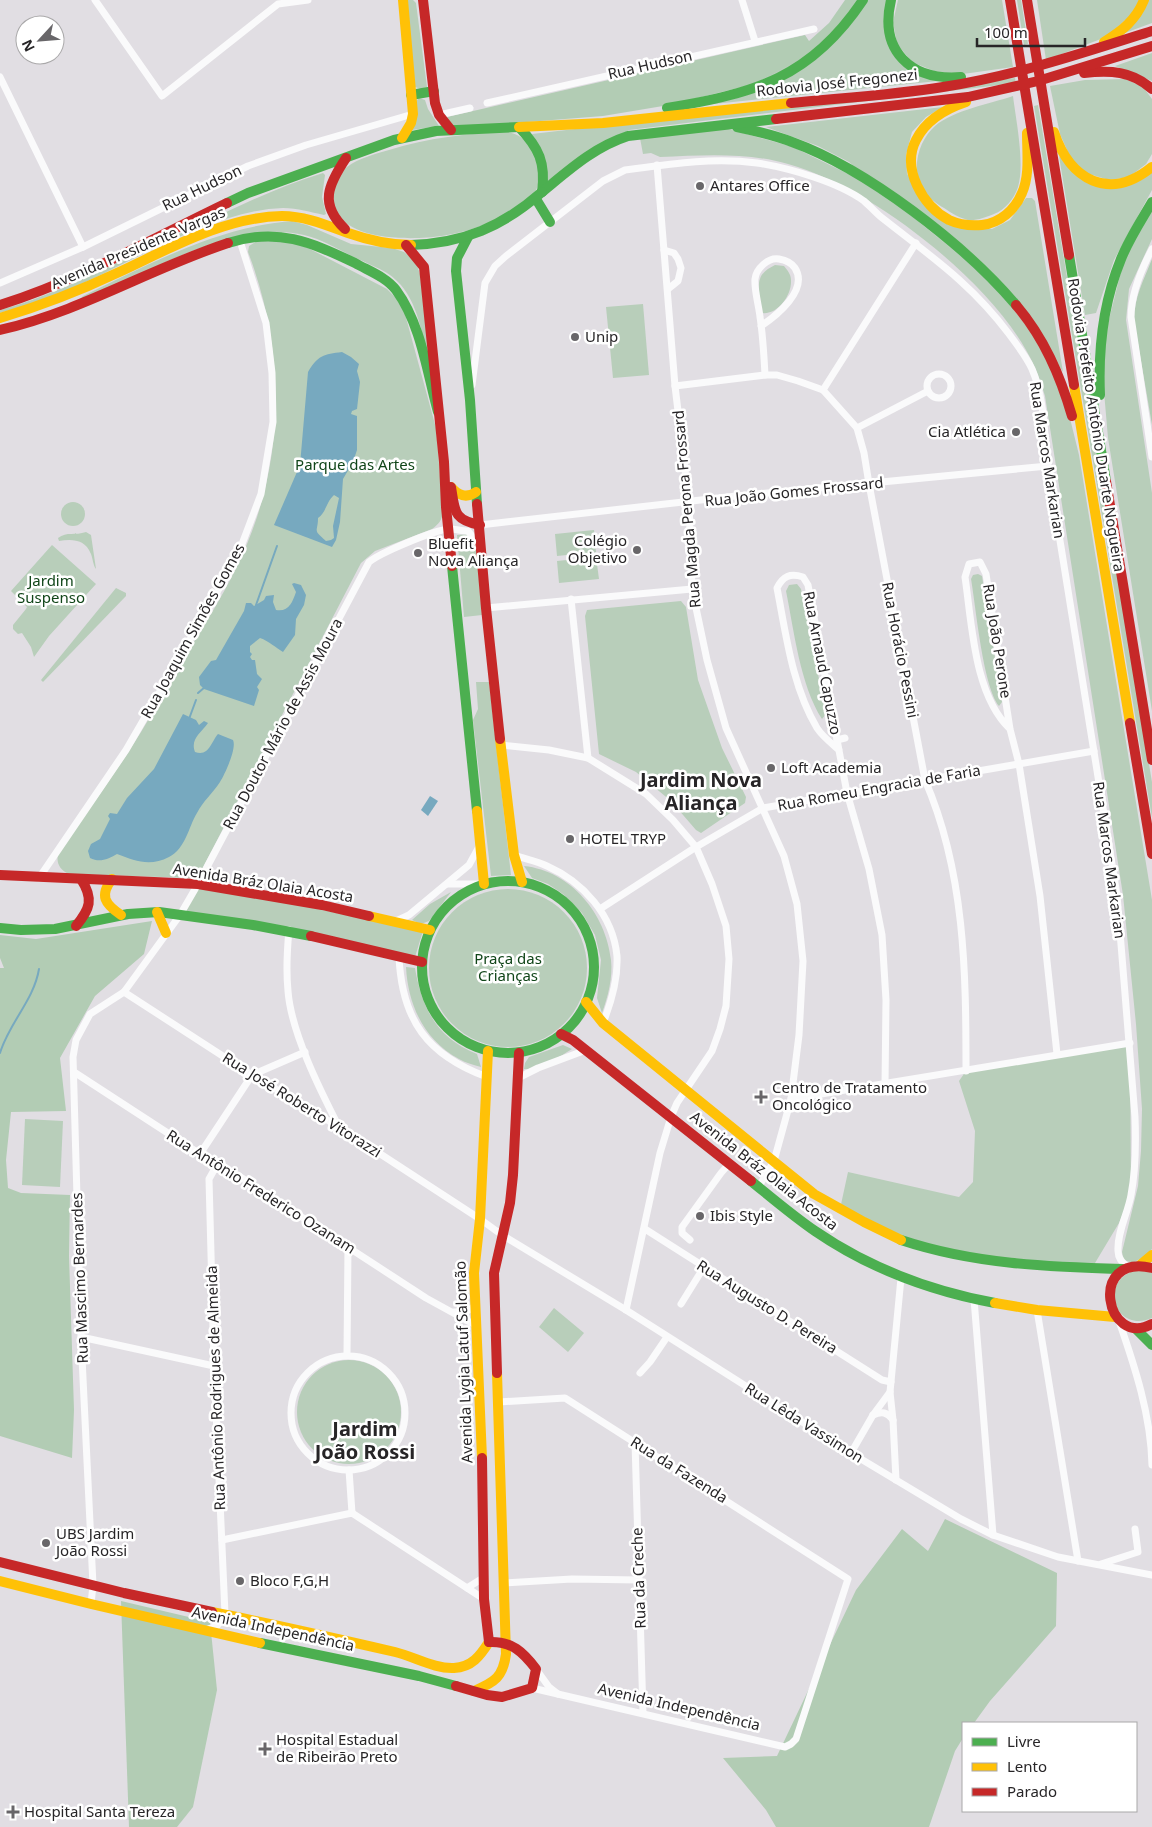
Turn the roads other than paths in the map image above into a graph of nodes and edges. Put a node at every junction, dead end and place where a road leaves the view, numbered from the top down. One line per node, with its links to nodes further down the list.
1 (95, 0): 13 (street)
2 (308, 0): 13 (street)
3 (403, 0): 27 (main road)
4 (423, 0): 26 (main road)
5 (742, 0): 17 (street)
6 (863, 0): 34 (main road)
7 (892, 0): 21 (main road)
8 (1006, 0): 16 (main road)
9 (1010, 0): 16 (main road, Rodovia Prefeito Antônio Duarte Nogueira)
10 (1027, 0): 19 (main road, Rodovia Prefeito Antônio Duarte Nogueira)
11 (1035, 0): 19 (main road)
12 (1144, 0): 20 (main road)
13 (288, 1)
14 (814, 29): 17 (street, Rua Hudson)
15 (1152, 31): 20 (main road, Rodovia José Fregonezi)
16 (1016, 35): 28 (main road, Rodovia Prefeito Antônio Duarte Nogueira)
17 (755, 41): 30 (street, Rua Hudson)
18 (1152, 46): 22 (main road, Rodovia José Fregonezi)
19 (1035, 52): 29 (main road, Rodovia Prefeito Antônio Duarte Nogueira)
20 (1077, 55): 21 (main road, Rodovia José Fregonezi)
21 (1013, 73): 34 (main road, Rodovia José Fregonezi)
22 (1062, 75): 24 (main road, Rodovia José Fregonezi); 25 (main road)
23 (0, 77): 50 (street)
24 (1014, 88): 28 (main road); 35 (main road, Rodovia José Fregonezi)
25 (1152, 89)
26 (434, 91): 27 (main road); 33 (main road)
27 (411, 95): 32 (main road)
28 (1026, 97): 71 (main road, Rodovia Prefeito Antônio Duarte Nogueira)
29 (1043, 101): 41 (main road); 69 (main road, Rodovia Prefeito Antônio Duarte Nogueira)
30 (487, 103)
31 (470, 108): 33 (street)
32 (412, 114): 38 (main road); 50 (street, Rua Hudson)
33 (439, 115): 37 (main road)
34 (603, 123): 36 (main road, Rodovia José Fregonezi)
35 (720, 124): 42 (main road, Rodovia José Fregonezi); 71 (main road)
36 (520, 127): 37 (main road, Avenida Presidente Vargas); 42 (main road)
37 (451, 130): 38 (main road, Avenida Presidente Vargas)
38 (402, 138): 39 (main road, Avenida Presidente Vargas)
39 (346, 158): 45 (main road); 55 (main road, Avenida Presidente Vargas)
40 (657, 165): 44 (street, Rua Marcos Markarian); 48 (street, Rua Marcos Markarian); 52 (street, Rua Magda Perona Frossard)
41 (1152, 168)
42 (539, 195): 44 (main road); 46 (main road, Avenida Presidente Vargas)
43 (1152, 202): 69 (main road)
44 (550, 222): 63 (street, Rua Marcos Markarian)
45 (350, 233): 49 (main road, Avenida Presidente Vargas); 56 (main road, Avenida Presidente Vargas)
46 (468, 237): 49 (main road, Avenida Presidente Vargas); 63 (main road)
47 (240, 241): 58 (main road); 64 (main road); 98 (street, Rua Joaquim Simões Gomes)
48 (916, 243): 61 (street); 68 (street, Rua Marcos Markarian)
49 (406, 245): 64 (main road)
50 (83, 247): 53 (street, Rua Hudson)
51 (1152, 249): 66 (street)
52 (664, 250): 54 (street, Rua Magda Perona Frossard); 54 (street)
53 (0, 283)
54 (668, 289): 60 (street, Rua Magda Perona Frossard)
55 (0, 305)
56 (0, 318)
57 (761, 326): 57 (street); 59 (street)
58 (0, 330)
59 (765, 375): 60 (street, Rua Horácio Pessini); 61 (street, Rua Horácio Pessini)
60 (675, 386): 74 (street, Rua Magda Perona Frossard)
61 (823, 390): 65 (street, Rua Horácio Pessini)
62 (928, 391): 65 (street)
63 (470, 400): 73 (main road)
64 (438, 412): 67 (main road)
65 (857, 428): 70 (street, Rua Horácio Pessini)
66 (1152, 457)
67 (444, 462): 72 (main road); 76 (main road)
68 (1048, 466): 70 (street, Rua João Gomes Frossard); 86 (street, Rua Marcos Markarian)
69 (1107, 477): 88 (main road, Rodovia Prefeito Antônio Duarte Nogueira)
70 (869, 484): 74 (street, Rua João Gomes Frossard); 90 (street, Rua Horácio Pessini)
71 (1091, 486): 95 (main road, Rodovia Prefeito Antônio Duarte Nogueira)
72 (451, 487): 73 (main road); 75 (main road)
73 (476, 492): 75 (main road)
74 (689, 503): 75 (street, Rua João Gomes Frossard); 78 (street, Rua Magda Perona Frossard)
75 (480, 525): 77 (main road)
76 (449, 529): 77 (street); 93 (main road); 102 (street, Rua Doutor Mário de Assis Moura)
77 (482, 549): 80 (main road)
78 (692, 589): 79 (street); 92 (street, Rua Magda Perona Frossard)
79 (571, 599): 80 (street); 87 (street)
80 (486, 608): 84 (main road)
81 (1010, 728): 81 (street, Rua João Perone); 89 (street, Rua João Perone)
82 (845, 738): 83 (street)
83 (837, 740): 85 (street, Rua Arnaud Capuzzo); 85 (street, Rua Arnaud Capuzzo)
84 (501, 746): 87 (street); 96 (main road)
85 (839, 750): 91 (street, Rua Arnaud Capuzzo)
86 (1094, 751): 89 (street, Rua Romeu Engracia de Faria); 121 (street, Rua Marcos Markarian)
87 (588, 758): 94 (street)
88 (1152, 760)
89 (1019, 764): 90 (street, Rua Romeu Engracia de Faria); 126 (street, Rua João Perone)
90 (925, 780): 91 (street, Rua Romeu Engracia de Faria); 127 (street, Rua Horácio Pessini)
91 (847, 793): 92 (street, Rua Romeu Engracia de Faria); 132 (street, Rua Arnaud Capuzzo)
92 (763, 808): 94 (street, Rua Romeu Engracia de Faria); 134 (street, Rua Magda Perona Frossard)
93 (480, 845): 103 (street); 104 (main road)
94 (696, 847): 105 (street, Rua Romeu Engracia de Faria); 133 (street)
95 (1152, 854)
96 (514, 855): 101 (main road); 105 (street)
97 (0, 875): 98 (main road, Avenida Bráz Olaia Acosta)
98 (39, 878): 100 (main road, Avenida Bráz Olaia Acosta)
99 (112, 879): 100 (main road, Avenida Bráz Olaia Acosta); 102 (main road, Avenida Bráz Olaia Acosta); 107 (main road)
100 (81, 880): 110 (main road)
101 (522, 882): 104 (main road); 118 (main road)
102 (198, 884): 108 (street, Rua Doutor Mário de Assis Moura); 109 (main road, Avenida Bráz Olaia Acosta)
103 (447, 884): 104 (street); 109 (street)
104 (484, 884): 113 (main road)
105 (600, 908): 119 (street)
106 (157, 912): 107 (main road); 108 (main road); 114 (main road)
107 (121, 915): 110 (main road)
108 (180, 915): 112 (main road); 114 (street, Rua Doutor Mário de Assis Moura)
109 (396, 921): 113 (main road, Avenida Bráz Olaia Acosta)
110 (76, 926): 111 (main road)
111 (0, 928)
112 (289, 930): 115 (main road); 124 (street)
113 (430, 930): 116 (main road)
114 (166, 933): 117 (street, Rua Doutor Mário de Assis Moura)
115 (399, 957): 116 (main road); 130 (street)
116 (422, 962): 123 (main road)
117 (124, 992): 128 (street, Rua Mascimo Bernardes); 129 (street, Rua José Roberto Vitorazzi)
118 (586, 1002): 119 (main road, Avenida Bráz Olaia Acosta); 120 (main road)
119 (603, 1024): 133 (main road, Avenida Bráz Olaia Acosta)
120 (561, 1034): 122 (main road, Avenida Bráz Olaia Acosta); 125 (main road)
121 (1130, 1043): 126 (street); 150 (street, Rua Marcos Markarian)
122 (586, 1050): 131 (street); 135 (main road, Avenida Bráz Olaia Acosta)
123 (488, 1051): 125 (main road); 130 (main road, Avenida Lygia Latuf Salomão)
124 (305, 1052): 129 (street); 136 (street)
125 (519, 1053): 131 (main road)
126 (1058, 1054): 127 (street)
127 (966, 1071): 132 (street)
128 (74, 1072): 137 (street, Rua Antônio Frederico Ozanam); 163 (street, Rua Mascimo Bernardes)
129 (252, 1075): 136 (street, Rua José Roberto Vitorazzi); 137 (street)
130 (487, 1077): 142 (main road, Avenida Lygia Latuf Salomão)
131 (518, 1078): 144 (main road)
132 (885, 1085): 134 (street)
133 (687, 1090): 135 (street); 138 (main road, Avenida Bráz Olaia Acosta)
134 (791, 1099): 138 (street, Rua Magda Perona Frossard)
135 (671, 1117): 140 (main road, Avenida Bráz Olaia Acosta); 143 (street)
136 (339, 1127): 142 (street, Rua José Roberto Vitorazzi)
137 (200, 1154): 139 (street, Rua Antônio Frederico Ozanam)
138 (774, 1161): 141 (street, Rua Magda Perona Frossard); 150 (main road, Avenida Bráz Olaia Acosta)
139 (218, 1163): 146 (street, Rua Antônio Frederico Ozanam); 167 (street, Rua Antônio Rodrigues de Almeida)
140 (729, 1164): 141 (main road, Avenida Bráz Olaia Acosta); 145 (street)
141 (758, 1188): 152 (main road, Avenida Bráz Olaia Acosta)
142 (480, 1219): 144 (street, Rua Lêda Vassimon); 155 (main road, Avenida Lygia Latuf Salomão)
143 (644, 1230): 149 (street, Rua Augusto D. Pereira); 156 (street)
144 (502, 1235): 156 (street, Rua Lêda Vassimon); 172 (main road)
145 (690, 1240)
146 (348, 1247): 158 (street, Rua Antônio Frederico Ozanam); 166 (street)
147 (1152, 1255): 148 (main road)
148 (1140, 1265): 150 (main road, Avenida Bráz Olaia Acosta); 151 (main road)
149 (704, 1267): 154 (street); 169 (street, Rua Augusto D. Pereira)
150 (1125, 1268): 159 (main road)
151 (1152, 1268)
152 (901, 1278): 153 (main road, Avenida Bráz Olaia Acosta); 169 (street)
153 (974, 1299): 157 (main road, Avenida Bráz Olaia Acosta); 182 (street)
154 (682, 1304)
155 (476, 1305): 158 (street); 161 (main road, Avenida Lygia Latuf Salomão)
156 (626, 1310): 164 (street, Rua Lêda Vassimon)
157 (1037, 1310): 159 (main road, Avenida Bráz Olaia Acosta); 184 (street)
158 (449, 1312): 161 (street, Rua Antônio Frederico Ozanam)
159 (1117, 1319): 162 (main road); 177 (street)
160 (1152, 1324): 162 (main road)
161 (477, 1326): 171 (main road, Avenida Lygia Latuf Salomão)
162 (1136, 1329): 165 (main road)
163 (81, 1337): 167 (street); 192 (street, Rua Mascimo Bernardes)
164 (667, 1337): 168 (street); 176 (street, Rua Lêda Vassimon)
165 (1152, 1345)
166 (346, 1355): 178 (street); 178 (street)
167 (214, 1366): 183 (street, Rua Antônio Rodrigues de Almeida)
168 (640, 1373)
169 (891, 1382): 170 (street)
170 (890, 1392): 173 (street); 174 (street)
171 (479, 1399): 172 (main road); 188 (main road, Avenida Lygia Latuf Salomão)
172 (499, 1402): 175 (street, Rua da Fazenda); 191 (main road)
173 (873, 1415): 174 (street); 176 (street)
174 (893, 1420): 179 (street)
175 (635, 1442): 189 (street, Rua da Creche); 205 (street, Rua da Fazenda)
176 (851, 1453): 179 (street, Rua Lêda Vassimon)
177 (1152, 1465)
178 (349, 1470): 180 (street)
179 (896, 1480): 182 (street, Rua Lêda Vassimon)
180 (352, 1514): 183 (street); 193 (street)
181 (1134, 1529): 186 (street)
182 (993, 1535): 184 (street, Rua Lêda Vassimon)
183 (222, 1540): 196 (street, Rua Antônio Rodrigues de Almeida)
184 (1078, 1561): 186 (street, Rua Lêda Vassimon)
185 (0, 1562): 192 (main road, Avenida Independência)
186 (1098, 1565): 187 (street, Rua Lêda Vassimon)
187 (1152, 1575)
188 (484, 1578): 193 (street); 194 (main road, Avenida Lygia Latuf Salomão)
189 (639, 1580): 191 (street); 204 (street, Rua da Creche)
190 (0, 1581): 195 (main road, Avenida Independência)
191 (504, 1583): 198 (main road)
192 (93, 1585): 195 (street, Rua Mascimo Bernardes); 196 (main road, Avenida Independência)
193 (466, 1588): 194 (street)
194 (484, 1599): 199 (main road, Avenida Lygia Latuf Salomão)
195 (92, 1604): 197 (main road, Avenida Independência)
196 (225, 1614): 197 (street); 199 (main road, Avenida Independência)
197 (205, 1630): 202 (main road, Avenida Independência)
198 (506, 1641): 199 (main road); 200 (main road); 202 (main road)
199 (489, 1642)
200 (536, 1669): 201 (main road); 203 (street)
201 (532, 1688): 202 (main road, Avenida Independência); 203 (street, Avenida Independência)
202 (474, 1691)
203 (560, 1695): 204 (street, Avenida Independência)
204 (643, 1713): 205 (street, Avenida Independência)
205 (791, 1744)

